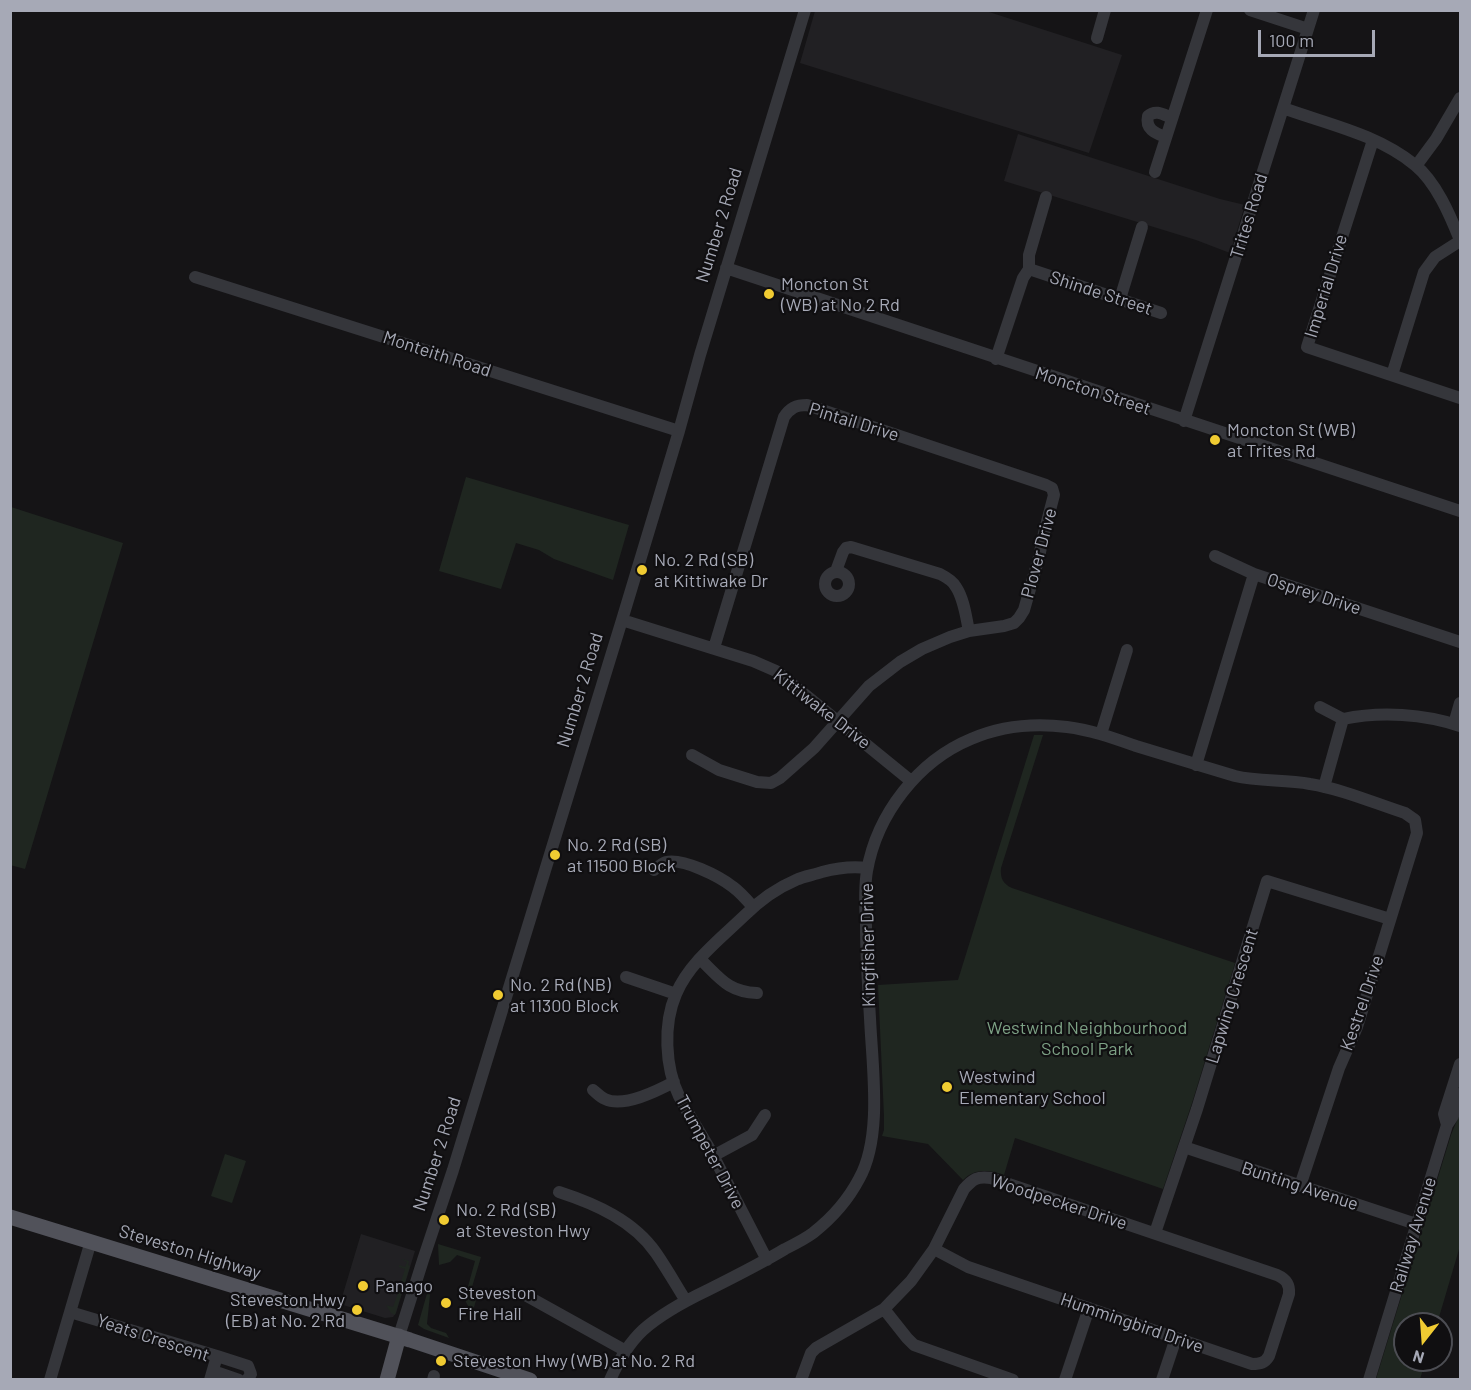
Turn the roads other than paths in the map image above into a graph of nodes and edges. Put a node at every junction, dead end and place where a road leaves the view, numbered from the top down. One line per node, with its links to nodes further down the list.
1 (805, 10): 18 (street, Number 2 Road)
2 (1105, 10): 7 (street)
3 (1207, 10): 10 (street)
4 (1250, 10): 6 (street)
5 (1314, 10): 6 (street, Trites Road)
6 (1308, 29): 9 (street, Trites Road)
7 (1097, 38)
8 (1461, 98): 13 (street)
9 (1282, 108): 12 (street); 26 (street, Trites Road)
10 (1172, 118): 11 (street); 11 (street)
11 (1165, 137): 14 (street)
12 (1373, 140): 13 (street); 24 (street, Imperial Drive)
13 (1416, 166): 17 (street)
14 (1155, 172)
15 (1046, 196): 19 (street)
16 (1142, 227): 21 (street)
17 (1461, 240): 24 (street)
18 (726, 268): 23 (street, Moncton Street); 27 (street, Number 2 Road)
19 (1029, 269): 21 (street, Shinde Street); 23 (street, Shinde Street)
20 (195, 278): 27 (street, Monteith Road)
21 (1120, 299): 22 (street, Shinde Street)
22 (1161, 313)
23 (996, 359): 26 (street, Moncton Street)
24 (1392, 375): 25 (street, Imperial Drive)
25 (1461, 398)
26 (1184, 420): 29 (street, Moncton Street)
27 (679, 431): 33 (street, Number 2 Road)
28 (1052, 488): 34 (street, Plover Drive); 36 (street, Pintail Drive)
29 (1461, 511)
30 (1215, 556): 32 (street)
31 (836, 571): 34 (street)
32 (1254, 574): 35 (street, Osprey Drive); 45 (street, Osprey Drive)
33 (622, 620): 36 (street, Kittiwake Drive); 78 (street, Number 2 Road)
34 (969, 631): 41 (street, Plover Drive)
35 (1461, 642)
36 (714, 648): 41 (street, Kittiwake Drive)
37 (1127, 650): 43 (street)
38 (1461, 703): 42 (street)
39 (1320, 707): 40 (street)
40 (1343, 719): 42 (street); 47 (street)
41 (838, 720): 44 (street, Plover Drive); 46 (street, Kittiwake Drive)
42 (1457, 725)
43 (1101, 734): 45 (street, Kingfisher Drive); 46 (street, Kingfisher Drive)
44 (692, 755)
45 (1196, 765): 47 (street, Kingfisher Drive)
46 (912, 781): 49 (street, Kingfisher Drive)
47 (1324, 787): 48 (street, Kingfisher Drive)
48 (1414, 820): 52 (street, Kestrel Drive)
49 (867, 868): 51 (street, Trumpeter Drive); 71 (street, Kingfisher Drive)
50 (654, 870): 51 (street)
51 (753, 907): 53 (street, Trumpeter Drive)
52 (1390, 919): 62 (street, Lapwing Crescent); 64 (street, Kestrel Drive)
53 (700, 959): 55 (street); 56 (street, Trumpeter Drive)
54 (626, 977): 56 (street)
55 (757, 993)
56 (676, 994): 58 (street, Trumpeter Drive)
57 (1461, 1064): 60 (street, Railway Avenue)
58 (674, 1082): 59 (street); 63 (street, Trumpeter Drive)
59 (593, 1090)
60 (1458, 1090): 67 (street, Railway Avenue)
61 (765, 1115): 63 (street)
62 (1184, 1147): 64 (street, Bunting Avenue); 68 (street, Lapwing Crescent)
63 (713, 1156): 71 (street, Trumpeter Drive)
64 (1300, 1185): 67 (street, Bunting Avenue)
65 (560, 1192): 74 (street)
66 (10, 1217): 69 (main road, Steveston Highway)
67 (1416, 1224): 93 (street, Railway Avenue)
68 (1155, 1233): 70 (street, Woodpecker Drive); 72 (street, Woodpecker Drive)
69 (91, 1241): 77 (street); 78 (main road, Steveston Highway)
70 (934, 1250): 75 (street, Hummingbird Drive); 76 (street, Woodpecker Drive)
71 (767, 1260): 74 (street, Kingfisher Drive)
72 (1289, 1294): 79 (street, Hummingbird Drive)
73 (526, 1296): 80 (street)
74 (686, 1301): 80 (street, Kingfisher Drive)
75 (1089, 1308): 79 (street, Hummingbird Drive); 91 (street)
76 (884, 1309): 89 (street, Woodpecker Drive); 90 (street)
77 (70, 1312): 81 (street, Yeats Crescent); 83 (street)
78 (399, 1336): 86 (main road, Number 2 Road); 87 (main road, Steveston Highway)
79 (1176, 1338): 92 (street)
80 (626, 1351): 88 (street, Kingfisher Drive)
81 (217, 1356): 82 (street, Yeats Crescent); 85 (street)
82 (211, 1376): 84 (street)
83 (50, 1380)
84 (239, 1380)
85 (247, 1380)
86 (387, 1380)
87 (530, 1380)
88 (610, 1380)
89 (801, 1380)
90 (1013, 1380)
91 (1065, 1380)
92 (1162, 1380)
93 (1369, 1380)

